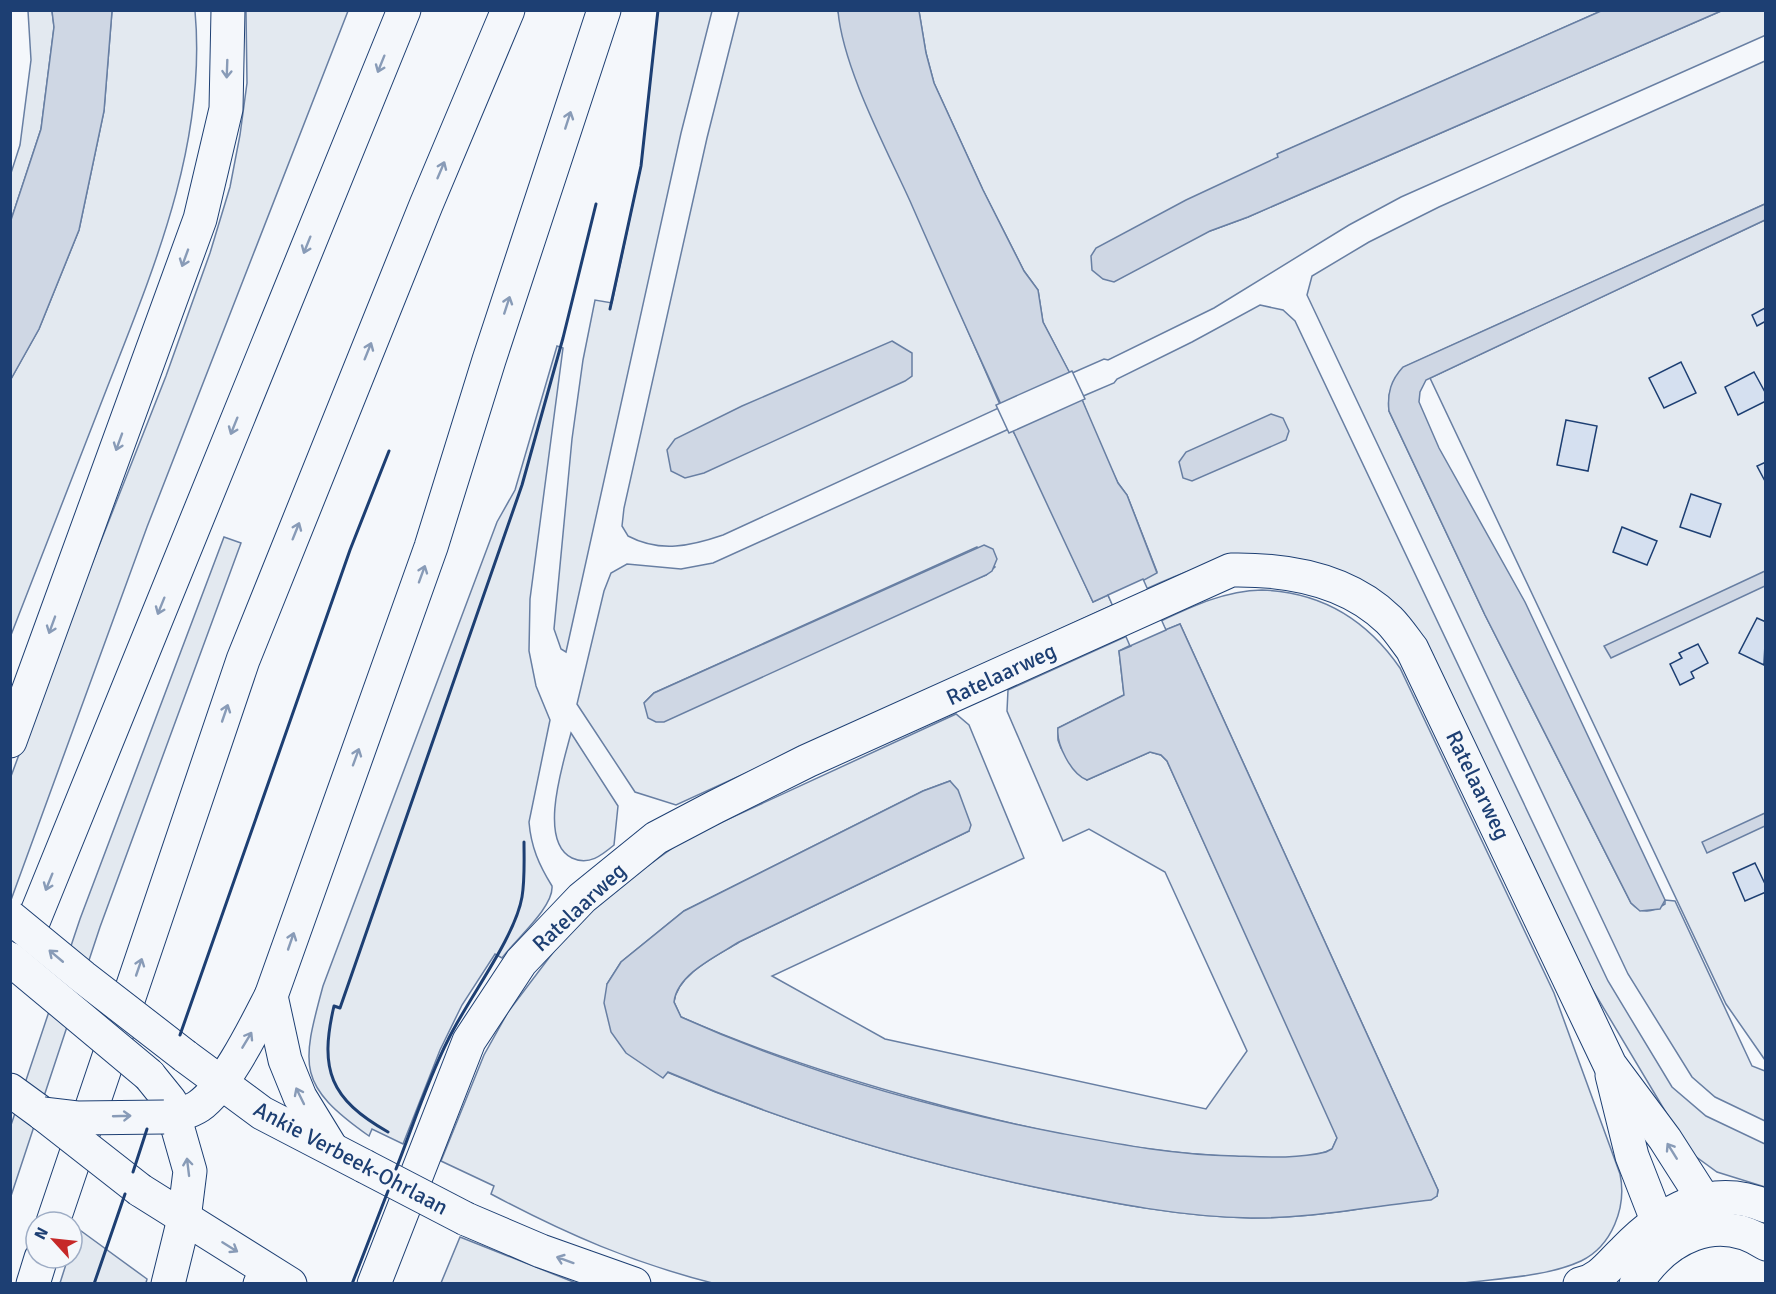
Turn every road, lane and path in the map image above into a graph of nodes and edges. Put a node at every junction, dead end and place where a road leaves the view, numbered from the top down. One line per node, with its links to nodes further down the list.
1 (228, 10): 5 (main road, one-way to 5)
2 (404, 10): 8 (main road, one-way to 8)
3 (508, 10): 18 (main road, one-way to 3)
4 (604, 10): 9 (main road, one-way to 4)
5 (10, 741)
6 (10, 917): 11 (main road, Ankie Verbeek-Ohrlaan, one-way to 6, bridge)
7 (10, 959): 13 (main road, bridge)
8 (10, 979)
9 (272, 996): 11 (main road, one-way to 9); 15 (main road, one-way to 9)
10 (1610, 1065): 16 (main road, Ratelaarweg, one-way to 10); 20 (main road, Ratelaarweg); 25 (main road, Ratelaarweg)
11 (220, 1082): 13 (main road); 15 (main road, Ankie Verbeek-Ohrlaan)
12 (10, 1090): 14 (main road)
13 (170, 1111): 14 (main road, one-way to 13, bridge); 19 (main road, one-way to 13)
14 (43, 1114): 19 (main road, bridge)
15 (330, 1146): 26 (main road, Ankie Verbeek-Ohrlaan, one-way to 15, bridge)
16 (1704, 1200): 17 (main road); 20 (main road)
17 (1766, 1206)
18 (57, 1210)
19 (184, 1219): 23 (main road, one-way to 23); 24 (main road)
20 (1662, 1234): 21 (main road); 22 (main road); 27 (main road)
21 (1766, 1244)
22 (1594, 1276)
23 (275, 1281)
24 (168, 1284)
25 (374, 1284)
26 (634, 1284)
27 (1636, 1284)

